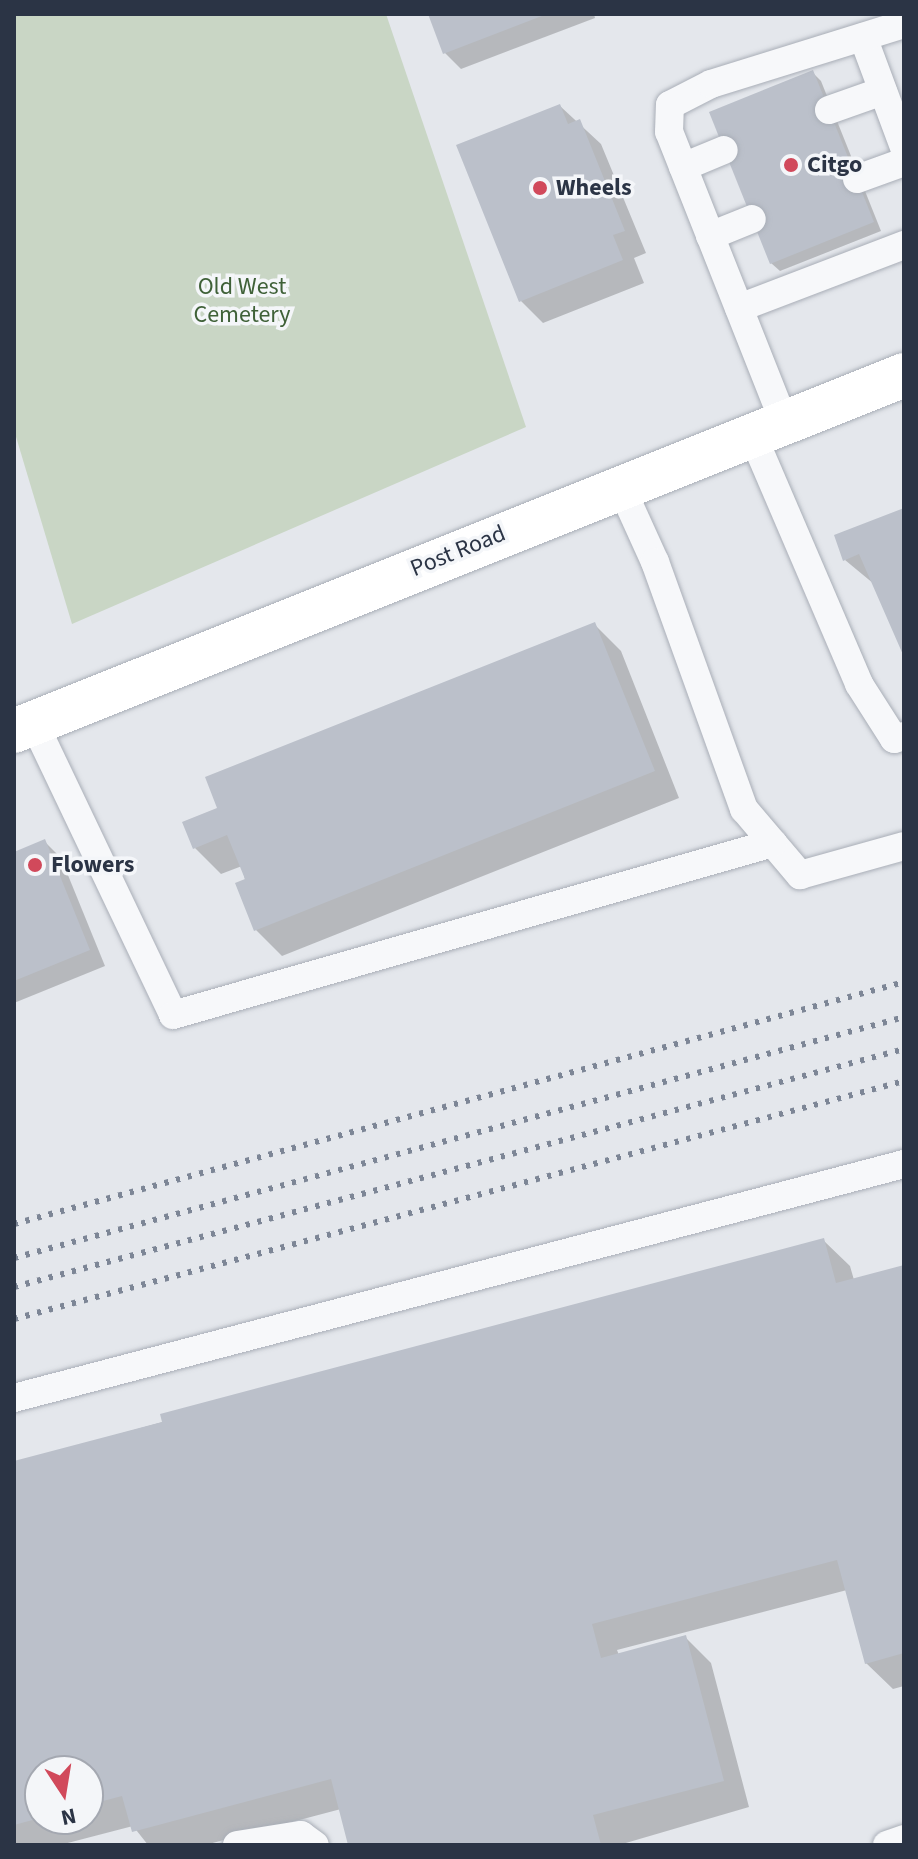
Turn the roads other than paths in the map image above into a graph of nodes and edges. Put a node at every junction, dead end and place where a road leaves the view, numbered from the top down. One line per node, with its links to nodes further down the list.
1 (904, 24): 2 (lane)
2 (863, 37): 3 (lane); 8 (lane)
3 (883, 91): 4 (lane); 5 (lane)
4 (829, 110)
5 (904, 147)
6 (724, 150): 8 (lane)
7 (904, 162): 9 (lane)
8 (683, 167): 11 (lane)
9 (857, 179)
10 (752, 219): 11 (lane)
11 (710, 236): 13 (lane)
12 (904, 245): 13 (lane)
13 (739, 308): 15 (lane)
14 (904, 375): 15 (main road, Post Road)
15 (768, 428): 16 (main road, Post Road); 18 (lane)
16 (621, 487): 17 (main road, Post Road); 19 (lane)
17 (24, 727): 19 (lane)
18 (904, 736)
19 (773, 843): 20 (lane)
20 (904, 846)
21 (904, 1164): 22 (lane)
22 (14, 1398)
23 (904, 1839): 26 (lane)
24 (237, 1845): 25 (lane)
25 (315, 1845)
26 (887, 1845)

